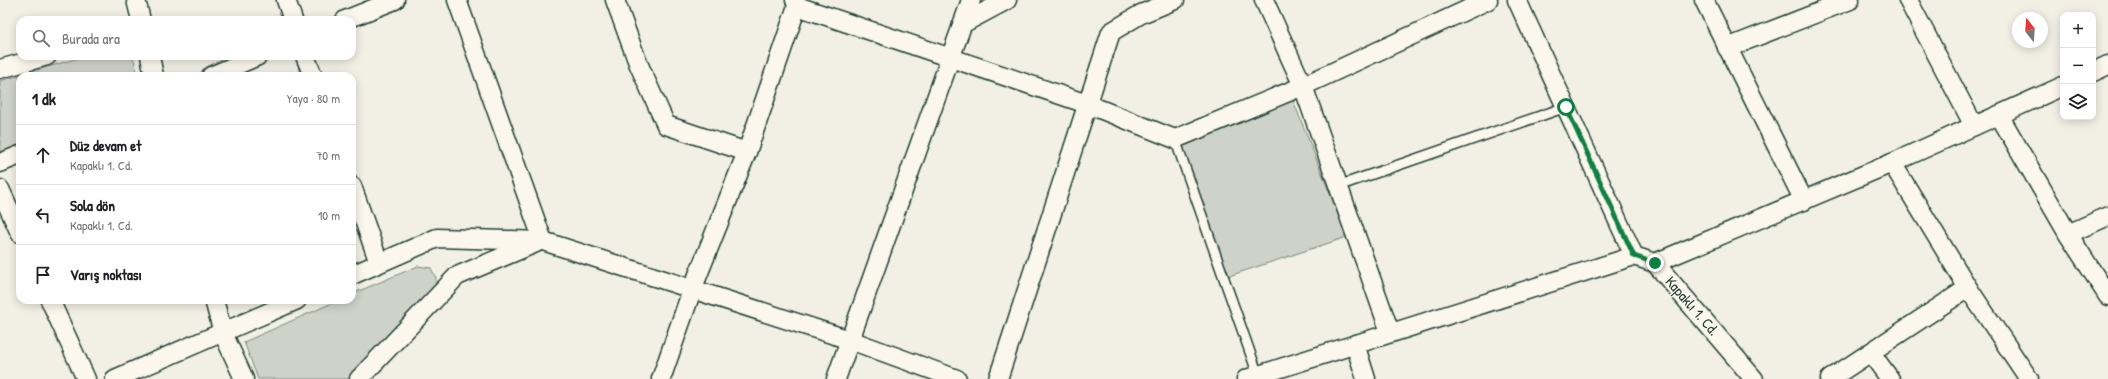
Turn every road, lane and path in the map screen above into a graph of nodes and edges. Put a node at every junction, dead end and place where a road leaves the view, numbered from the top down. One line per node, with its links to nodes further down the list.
1 (136, 0): 16 (street)
2 (286, 0): 17 (street)
3 (395, 0): 18 (street)
4 (457, 0): 48 (street)
5 (615, 0): 37 (street)
6 (971, 0): 19 (street)
7 (1007, 0): 19 (street)
8 (1175, 0): 32 (street)
9 (1264, 0): 30 (street)
10 (1488, 0): 30 (street)
11 (1516, 0): 33 (street)
12 (1704, 0): 20 (street)
13 (1850, 0): 20 (street)
14 (1908, 0): 35 (street)
15 (796, 3): 21 (street); 37 (street)
16 (140, 16)
17 (292, 16)
18 (355, 16)
19 (962, 24): 21 (street)
20 (1727, 48): 44 (street)
21 (950, 58): 32 (street); 61 (street)
22 (33, 60): 26 (street)
23 (151, 60): 27 (street)
24 (249, 60): 28 (street)
25 (307, 60): 29 (street)
26 (0, 69)
27 (153, 72)
28 (220, 72)
29 (311, 72)
30 (1303, 86): 36 (street); 41 (street)
31 (2060, 87): 34 (street)
32 (1087, 104): 36 (street); 72 (street)
33 (1566, 107): 41 (lane); 49 (street)
34 (1999, 115): 35 (street); 47 (street)
35 (1974, 126): 40 (street)
36 (1175, 139): 64 (lane)
37 (746, 152): 54 (street)
38 (16, 157): 39 (street)
39 (0, 163)
40 (1892, 163): 44 (street); 53 (street)
41 (1338, 186): 59 (street)
42 (0, 189): 46 (street)
43 (356, 197): 50 (street)
44 (1804, 201): 51 (street)
45 (2108, 216): 47 (street)
46 (16, 224)
47 (2068, 234): 55 (street)
48 (543, 241): 50 (street); 54 (street); 68 (street)
49 (1634, 256): 51 (street, Kapaklı 1. Cd.); 59 (street)
50 (380, 263): 52 (street)
51 (1655, 263): 74 (street, Kapaklı 1. Cd.)
52 (356, 273)
53 (1968, 288): 63 (street); 77 (street)
54 (692, 290): 61 (street); 69 (street)
55 (2108, 296)
56 (52, 304): 65 (street)
57 (215, 304): 60 (street)
58 (288, 304): 60 (street)
59 (1390, 332): 62 (street)
60 (223, 334): 66 (street); 67 (street)
61 (850, 340): 70 (street); 71 (street)
62 (1355, 344): 64 (street); 73 (street)
63 (1870, 353): 75 (street); 76 (street)
64 (1252, 377)
65 (86, 379)
66 (115, 379)
67 (244, 379)
68 (359, 379)
69 (661, 379)
70 (836, 379)
71 (957, 379)
72 (998, 379)
73 (1366, 379)
74 (1754, 379)
75 (1830, 379)
76 (1890, 379)
77 (2029, 379)

